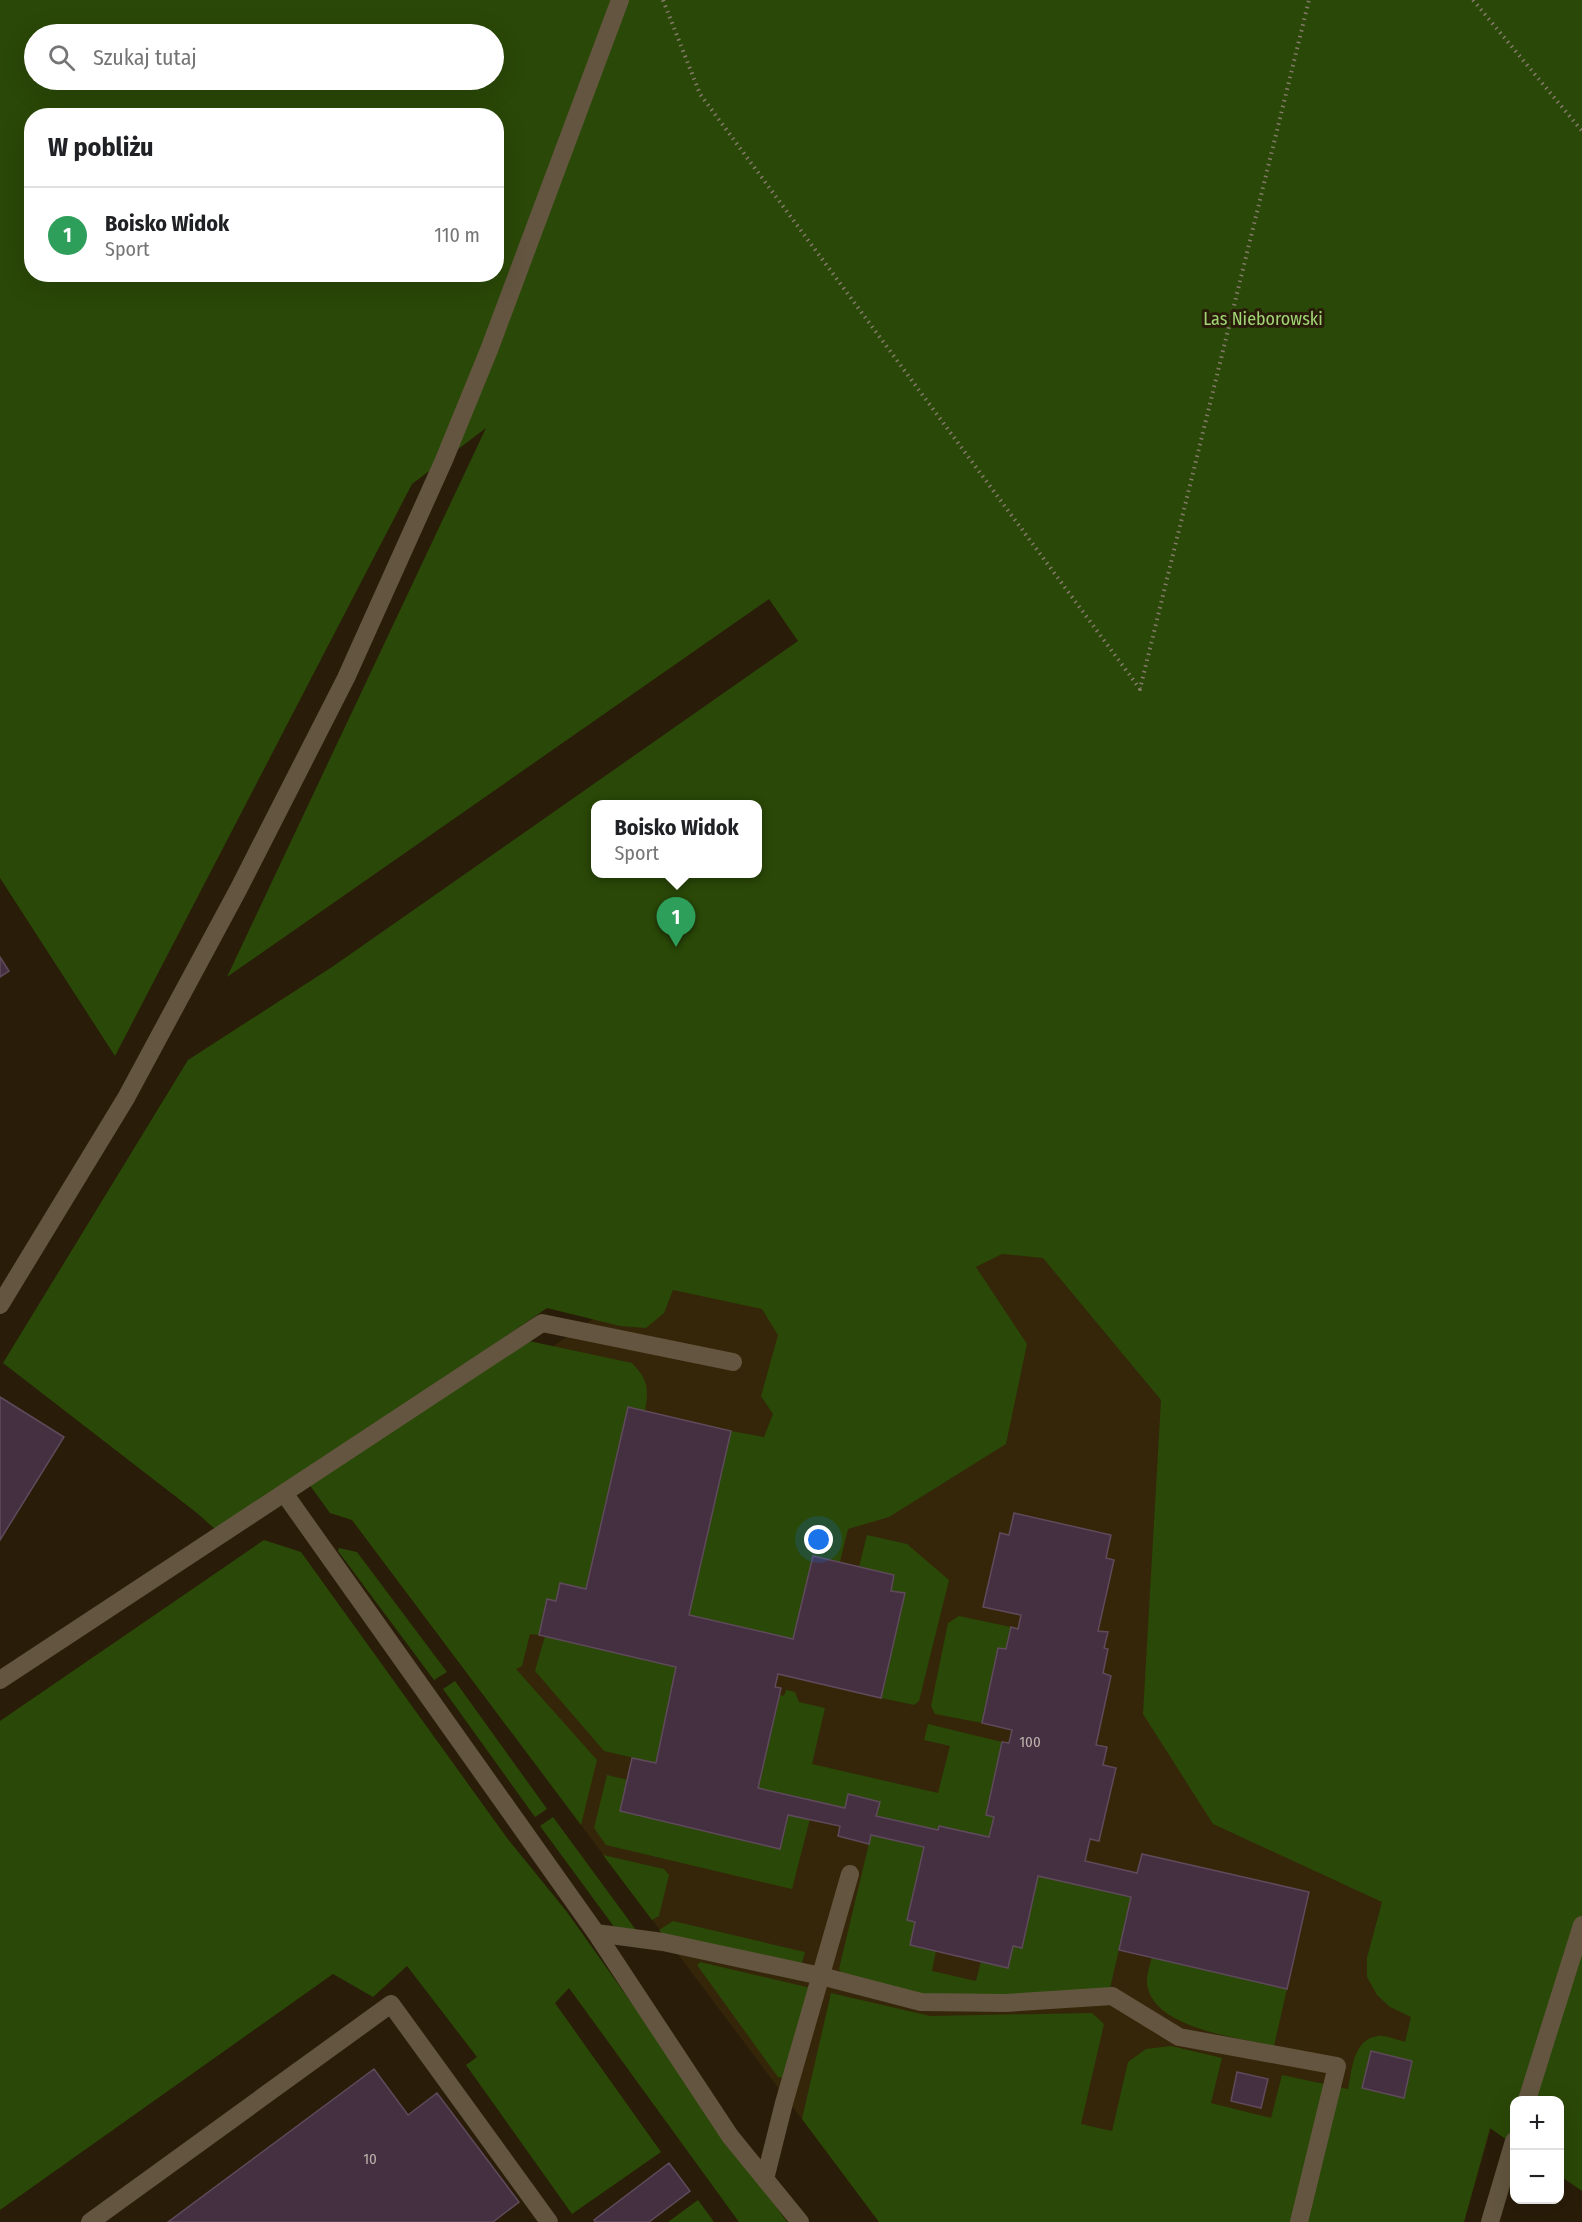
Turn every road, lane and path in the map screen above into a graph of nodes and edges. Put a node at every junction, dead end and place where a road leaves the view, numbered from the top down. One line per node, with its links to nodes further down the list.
1 (620, 0): 6 (street)
2 (663, 0): 3 (path)
3 (1309, 0)
4 (1473, 0): 5 (path)
5 (1582, 131)
6 (0, 1305)
7 (733, 1362): 8 (street)
8 (284, 1493): 9 (street); 12 (street)
9 (0, 1680)
10 (850, 1874): 13 (street)
11 (1582, 1925): 14 (street)
12 (596, 1933): 13 (street); 16 (street)
13 (821, 1976): 16 (street); 20 (street)
14 (1528, 2096)
15 (1512, 2150): 21 (street)
16 (765, 2179): 19 (street)
17 (90, 2222): 18 (street)
18 (549, 2222)
19 (800, 2222)
20 (1299, 2222)
21 (1490, 2222)

